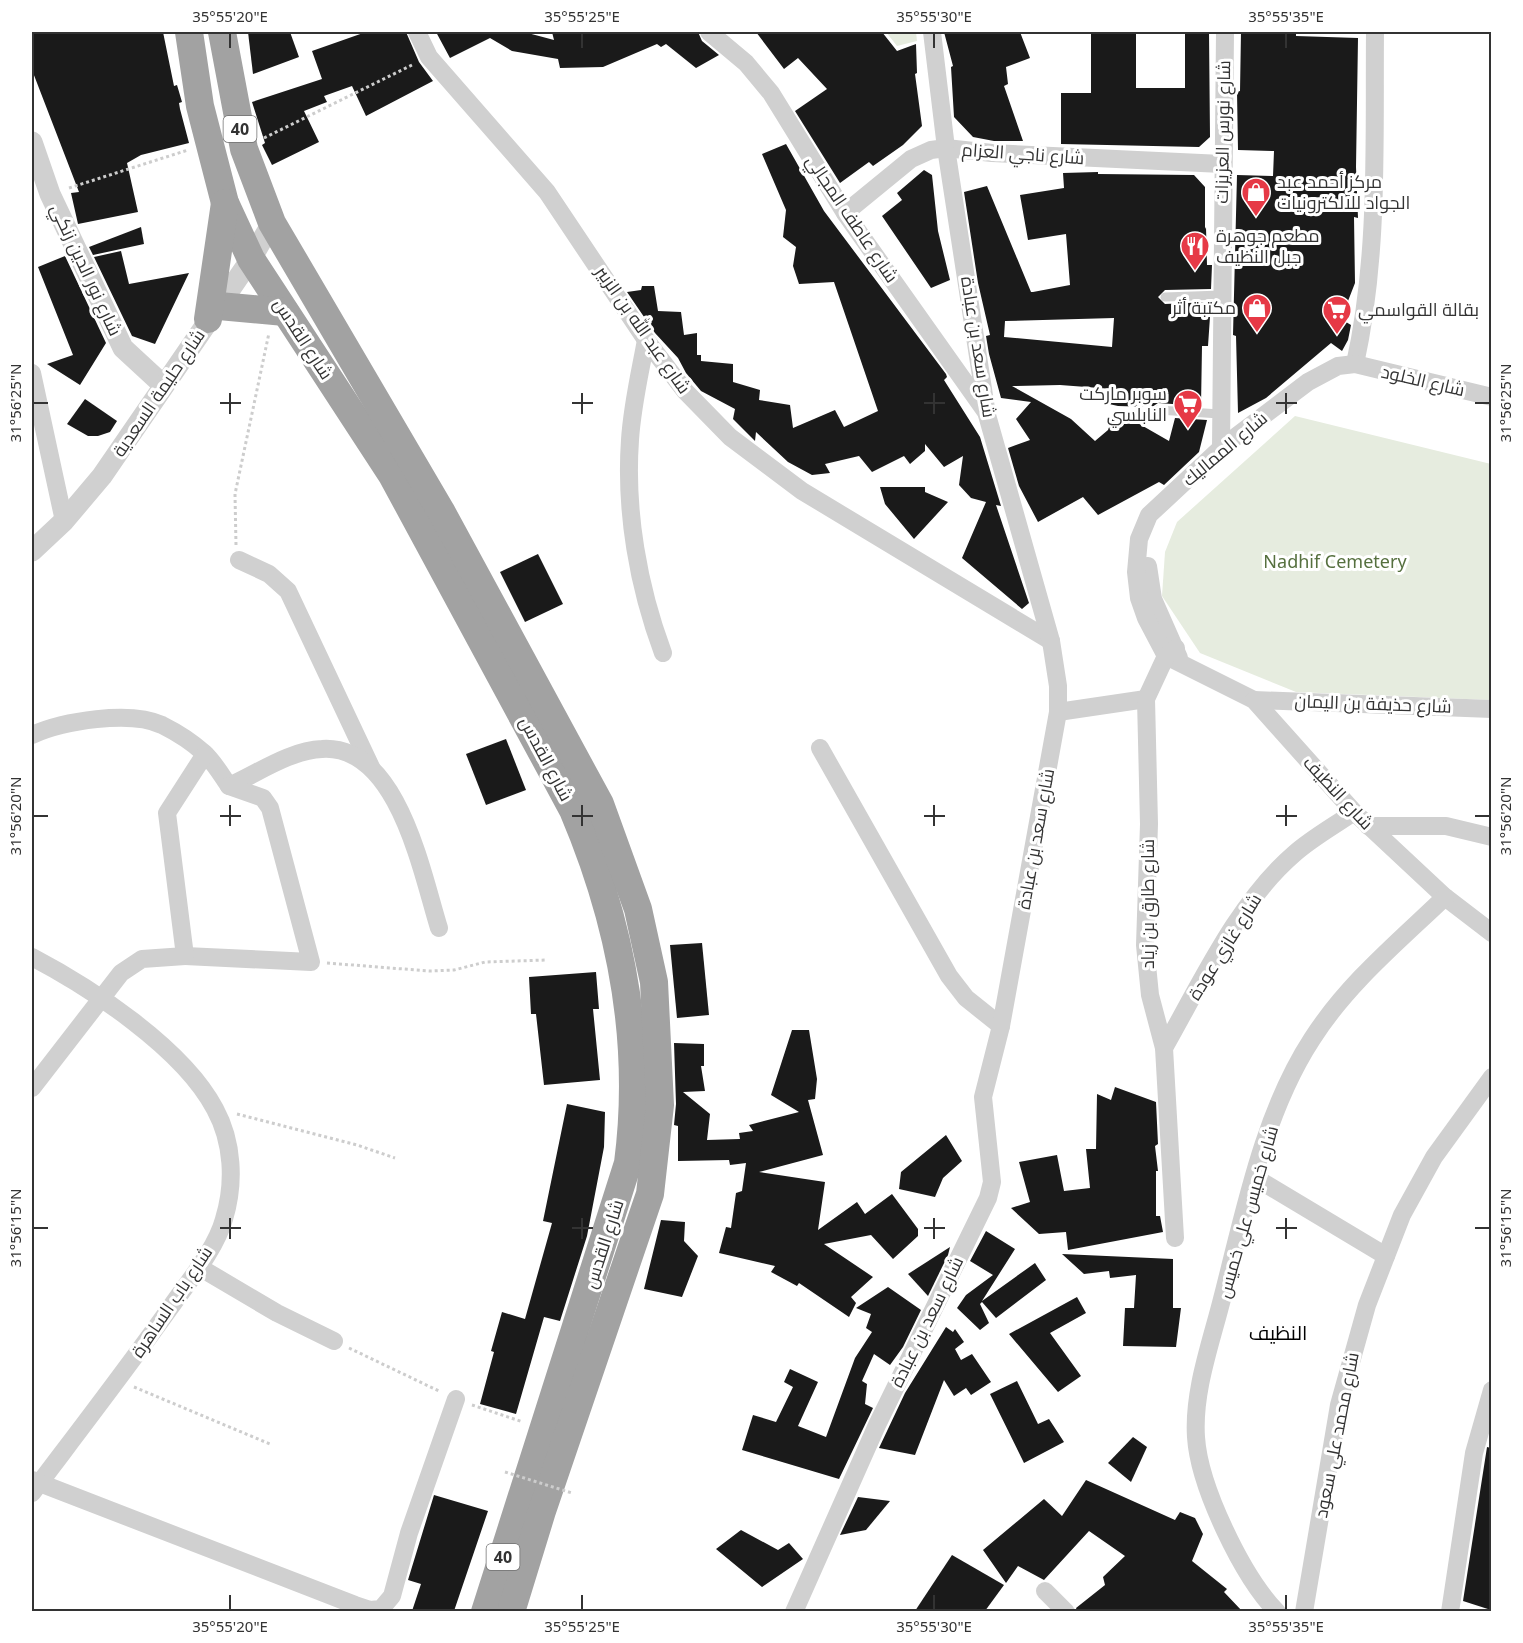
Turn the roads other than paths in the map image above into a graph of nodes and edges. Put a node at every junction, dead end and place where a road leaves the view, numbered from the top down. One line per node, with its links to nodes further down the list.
1 (189, 32): 11 (highway, شارع القدس / 40)
2 (222, 32): 13 (highway, شارع القدس / 40)
3 (417, 32): 19 (street, شارع عبد الله بن الزبير)
4 (709, 32): 12 (street, شارع عاطف المجالي)
5 (932, 32): 9 (street, شارع سعد بن عبادة)
6 (1225, 32): 10 (street, شارع نورس العزيزات)
7 (1375, 32): 20 (street)
8 (32, 142): 22 (street, شارع نور الدين زنكي)
9 (946, 148): 10 (street, شارع ناجي العزام); 12 (street, شارع ناجي العزام); 26 (street, شارع سعد بن عبادة)
10 (1222, 164): 15 (street, شارع نورس العزيزات)
11 (225, 203): 14 (highway, شارع القدس / 40); 18 (highway)
12 (845, 213): 26 (street, شارع عاطف المجالي)
13 (272, 223): 14 (street, شارع حليمة السعدية); 66 (highway, شارع القدس / 40)
14 (251, 259): 17 (highway, شارع القدس / 40); 18 (street, شارع حليمة السعدية)
15 (1221, 296): 16 (lane); 25 (street, شارع نورس العزيزات)
16 (1165, 297)
17 (280, 311): 18 (highway); 65 (highway, شارع القدس / 40)
18 (214, 312): 22 (street, شارع حليمة السعدية)
19 (646, 340): 31 (street, شارع عبد الله بن الزبير); 32 (street)
20 (1355, 364): 23 (street, شارع الخلود); 27 (street, شارع المماليك)
21 (32, 373): 28 (street)
22 (162, 384): 28 (street, شارع حليمة السعدية)
23 (1491, 397)
24 (1158, 410): 25 (lane)
25 (1220, 414): 27 (street, شارع نورس العزيزات)
26 (987, 415): 31 (street, شارع سعد بن عبادة)
27 (1221, 448): 33 (street, شارع المماليك)
28 (64, 521): 29 (street, شارع حليمة السعدية)
29 (32, 551)
30 (239, 560): 41 (street)
31 (1051, 641): 37 (street, شارع سعد بن عبادة)
32 (663, 653)
33 (1174, 655): 34 (street, شارع طارق بن زياد); 35 (street, شارع النظيف)
34 (1146, 699): 37 (street); 53 (street, شارع طارق بن زياد)
35 (1254, 700): 36 (street, شارع حذيفة بن اليمان); 43 (street, شارع النظيف)
36 (1491, 709)
37 (1058, 712): 52 (street, شارع سعد بن عبادة)
38 (32, 735): 40 (street)
39 (819, 748): 52 (street)
40 (205, 754): 42 (street); 49 (street)
41 (372, 769): 42 (street); 47 (street)
42 (229, 786): 49 (street)
43 (1354, 813): 44 (street, شارع النظيف); 53 (street, شارع غازي عودة)
44 (1368, 826): 45 (street); 46 (street, شارع النظيف)
45 (1491, 837)
46 (1445, 897): 48 (street, شارع النظيف); 56 (street, شارع خميس علي خميس)
47 (439, 928)
48 (1491, 933)
49 (185, 956): 51 (street)
50 (32, 957): 51 (street, شارع باب الساهرة)
51 (100, 997): 55 (street); 59 (street, شارع باب الساهرة)
52 (1001, 1026): 67 (street, شارع سعد بن عبادة)
53 (1164, 1048): 57 (street, شارع طارق بن زياد)
54 (1489, 1085): 58 (street, شارع محمد علي سعود)
55 (32, 1088)
56 (1254, 1177): 58 (street); 69 (street, شارع خميس علي خميس)
57 (1175, 1238)
58 (1386, 1256): 70 (street, شارع محمد علي سعود)
59 (199, 1267): 60 (street); 63 (street, شارع باب الساهرة)
60 (334, 1341)
61 (1491, 1390): 71 (street)
62 (456, 1399): 63 (street)
63 (34, 1485)
64 (1045, 1591): 68 (street)
65 (485, 1611)
66 (511, 1611)
67 (794, 1611)
68 (1066, 1611)
69 (1277, 1611)
70 (1304, 1611)
71 (1450, 1611)

